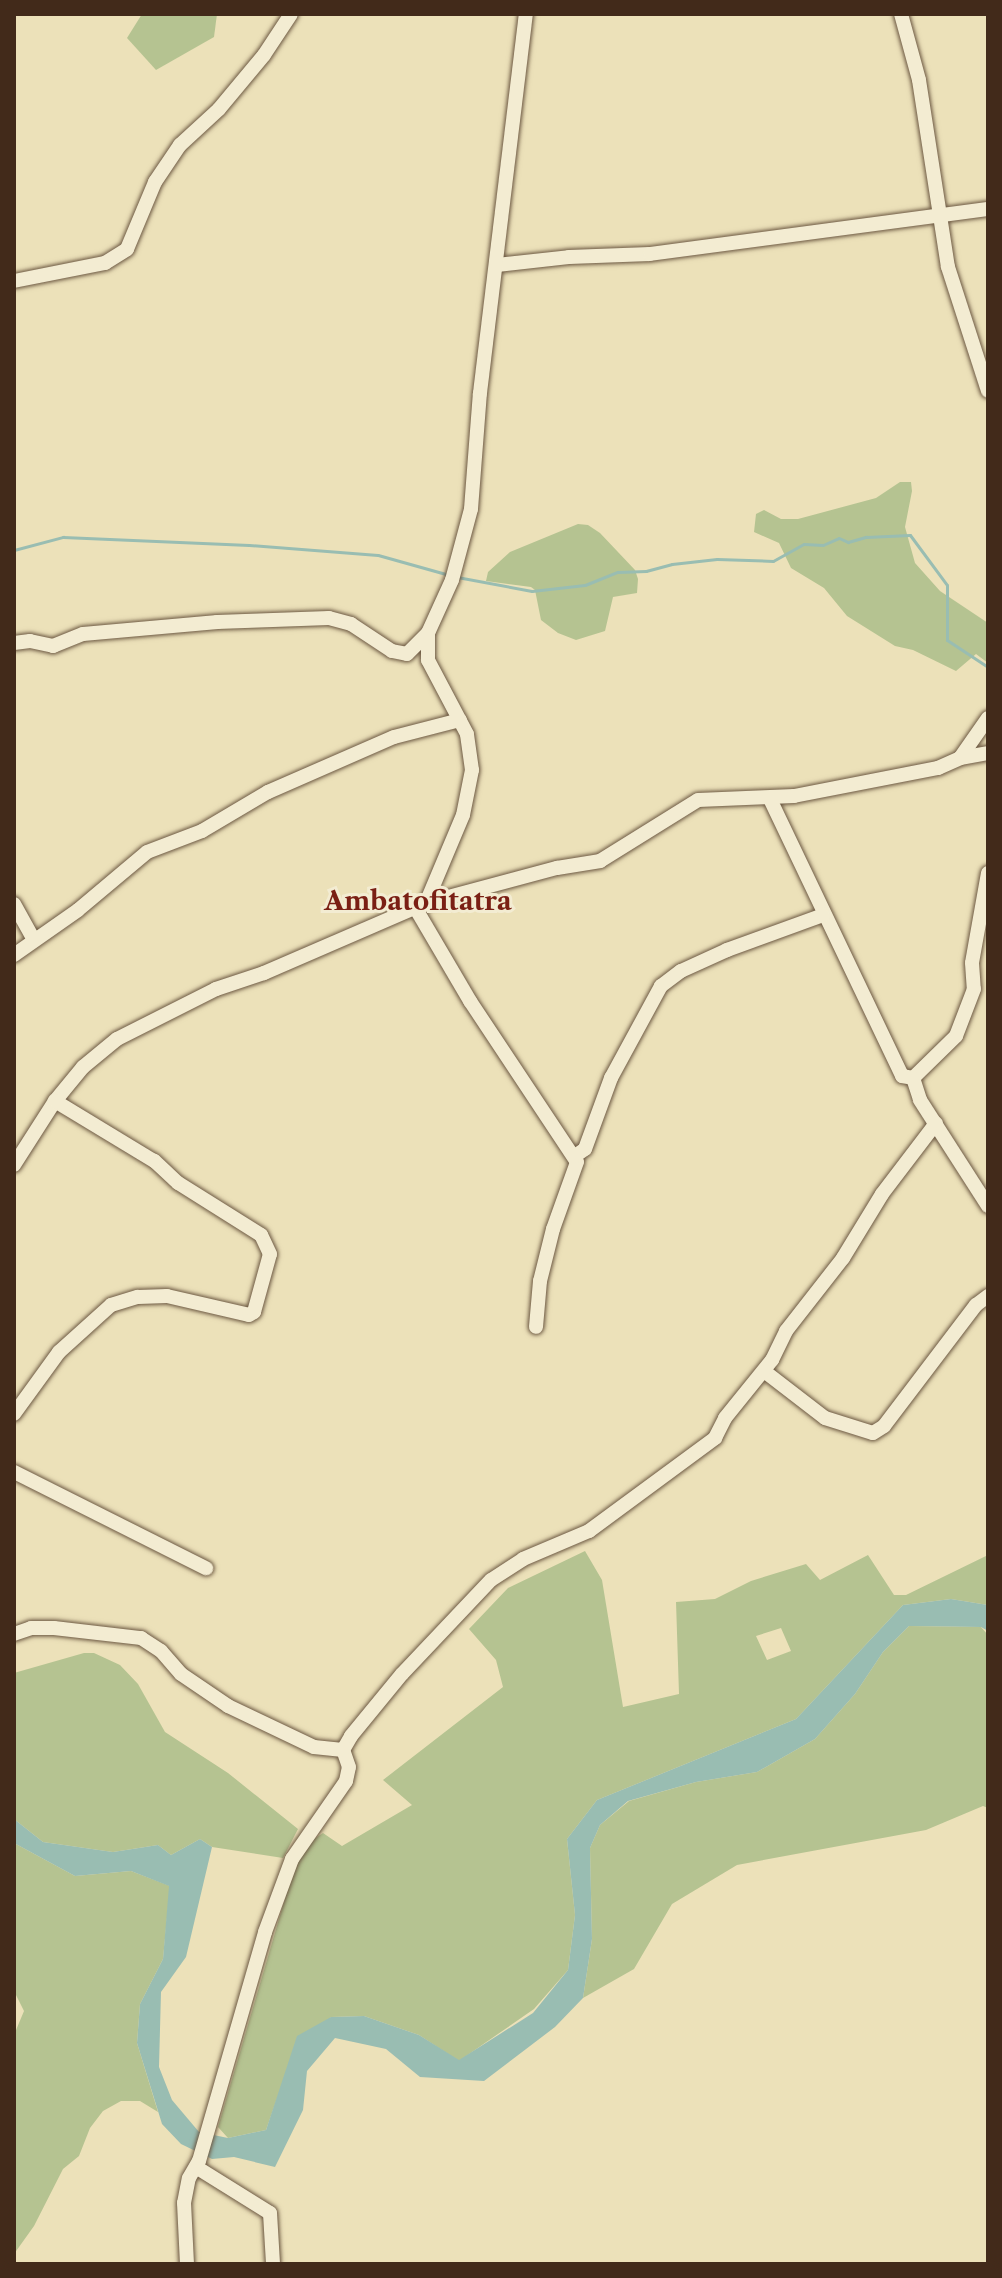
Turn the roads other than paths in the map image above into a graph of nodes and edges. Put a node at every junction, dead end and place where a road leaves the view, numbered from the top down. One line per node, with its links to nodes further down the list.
1 (291, 14): 7 (street)
2 (526, 14): 6 (street)
3 (901, 14): 5 (street)
4 (988, 209): 5 (street)
5 (938, 216): 6 (street); 8 (street)
6 (497, 265): 9 (street)
7 (14, 281)
8 (988, 391)
9 (428, 633): 10 (street); 12 (street)
10 (14, 643)
11 (988, 718): 15 (street)
12 (460, 720): 19 (street); 21 (street)
13 (988, 726): 14 (street)
14 (988, 752): 15 (street)
15 (960, 758): 16 (street)
16 (770, 799): 19 (street); 20 (street)
17 (988, 873): 23 (street)
18 (14, 904): 21 (street)
19 (421, 906): 24 (street); 26 (street)
20 (823, 915): 23 (street); 26 (street)
21 (34, 940): 22 (street)
22 (14, 955)
23 (913, 1078): 25 (street)
24 (55, 1101): 27 (street); 32 (street)
25 (936, 1123): 28 (street); 31 (street)
26 (575, 1156): 30 (street)
27 (14, 1165)
28 (988, 1206)
29 (988, 1296): 31 (street)
30 (536, 1327)
31 (764, 1371): 36 (street)
32 (14, 1414)
33 (14, 1472): 34 (street)
34 (206, 1568)
35 (14, 1634): 36 (street)
36 (343, 1750): 37 (street)
37 (197, 2164): 38 (street); 39 (street)
38 (187, 2264)
39 (273, 2264)

